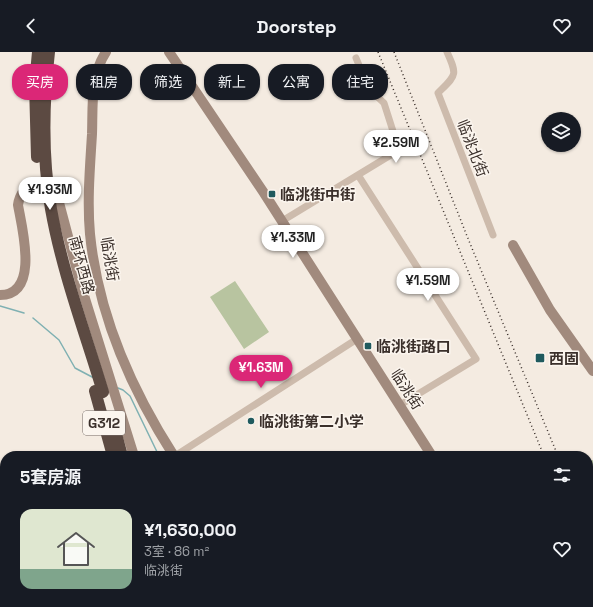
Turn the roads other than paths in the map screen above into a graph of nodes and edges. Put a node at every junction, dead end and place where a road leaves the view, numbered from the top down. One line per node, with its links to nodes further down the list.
1 (38, 52): 14 (highway, 南环西路 / G312, bridge)
2 (49, 52): 14 (highway, 南环西路 / G312, bridge)
3 (106, 52): 19 (street, 临洮街)
4 (169, 52): 8 (street, 临洮街)
5 (447, 52): 9 (street, 临洮北街)
6 (356, 58): 7 (street)
7 (358, 175): 8 (street); 15 (street)
8 (282, 221): 12 (street, 临洮街)
9 (493, 236)
10 (513, 245): 13 (street)
11 (0, 295): 18 (street)
12 (357, 339): 15 (street, 临洮街); 20 (street, 临洮街)
13 (593, 371)
14 (99, 392): 16 (highway, 南环西路 / G312); 17 (highway, 南环西路 / G312)
15 (400, 405): 21 (street, 临洮街)
16 (112, 451)
17 (120, 451)
18 (132, 451)
19 (172, 451)
20 (183, 451)
21 (429, 451)

